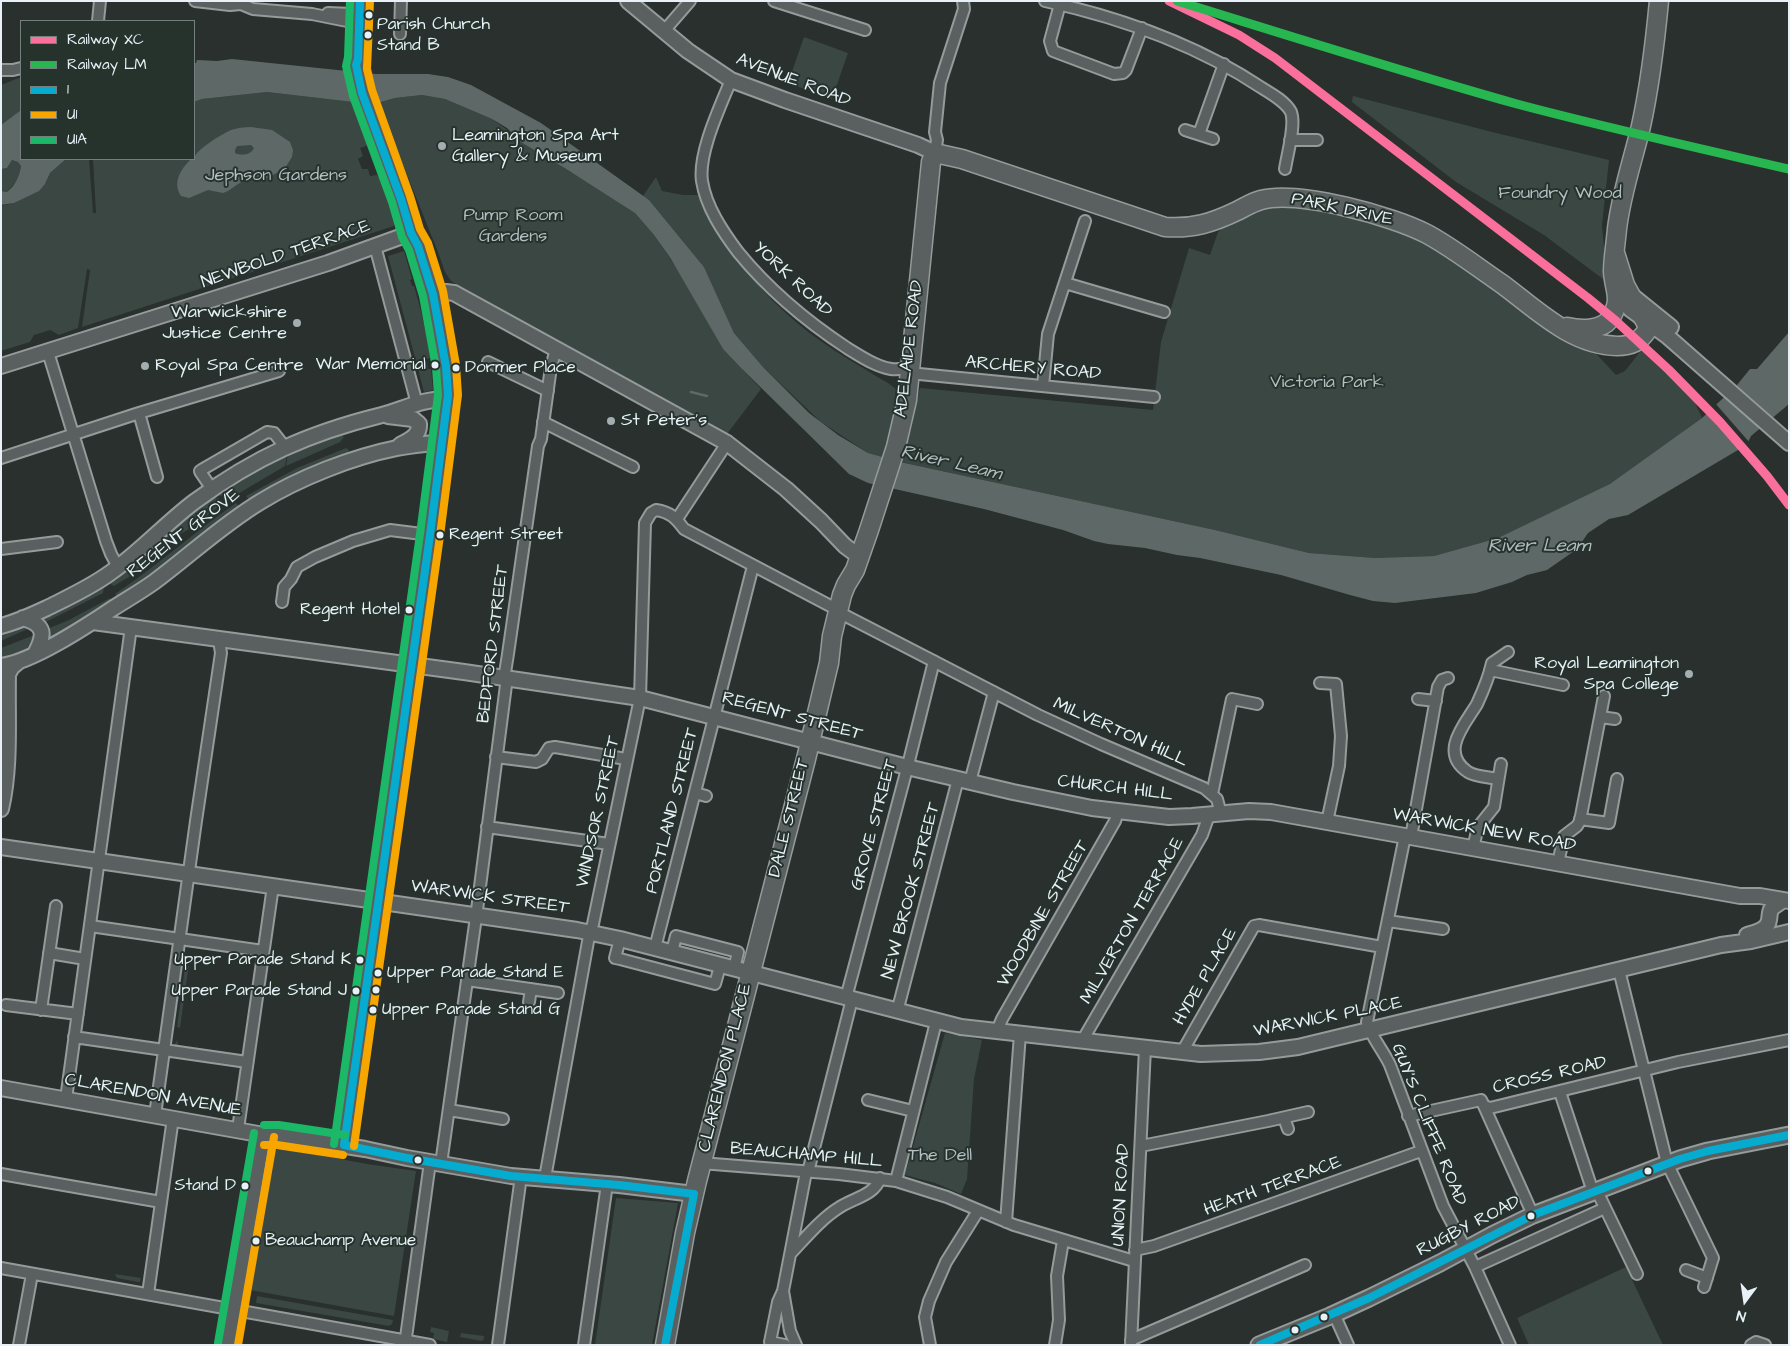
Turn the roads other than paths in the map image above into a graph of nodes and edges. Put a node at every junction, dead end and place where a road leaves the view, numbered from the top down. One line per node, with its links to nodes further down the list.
1 (100, 1): 14 (street)
2 (196, 1): 11 (street)
3 (359, 1): 13 (street)
4 (401, 1): 18 (street)
5 (628, 1): 17 (street, AVENUE ROAD)
6 (690, 1): 17 (street)
7 (774, 1): 16 (street)
8 (963, 1): 28 (street)
9 (1045, 1): 12 (street)
10 (1659, 1): 35 (highway)
11 (239, 3): 13 (street)
12 (1060, 4): 15 (street); 15 (street)
13 (354, 15): 31 (street)
14 (98, 20)
15 (1142, 28): 19 (street)
16 (865, 30)
17 (664, 31): 22 (street, AVENUE ROAD)
18 (400, 34)
19 (1224, 64): 24 (street); 26 (street)
20 (20, 68): 21 (street)
21 (1, 70)
22 (730, 80): 28 (street, AVENUE ROAD); 46 (street, YORK ROAD)
23 (1185, 130): 24 (street)
24 (1199, 134): 25 (street)
25 (1213, 139)
26 (1290, 140): 27 (street); 29 (street)
27 (1317, 140)
28 (934, 153): 38 (highway, PARK DRIVE); 46 (highway, ADELAIDE ROAD)
29 (1285, 169)
30 (1085, 222): 33 (street)
31 (411, 234): 32 (street, NEWBOLD TERRACE); 34 (street)
32 (375, 246): 42 (street, NEWBOLD TERRACE); 52 (street)
33 (1065, 284): 36 (street); 48 (street)
34 (433, 294): 41 (street); 51 (street)
35 (1623, 294): 37 (highway); 39 (highway); 43 (street)
36 (1164, 312)
37 (1608, 321): 38 (highway, PARK DRIVE); 40 (street)
38 (1555, 324): 40 (highway, PARK DRIVE)
39 (1648, 324): 40 (highway); 43 (street)
40 (1621, 346)
41 (556, 349): 49 (street, BEDFORD STREET); 58 (street)
42 (48, 352): 45 (street, NEWBOLD TERRACE); 56 (street)
43 (1691, 356): 59 (street)
44 (488, 362): 49 (street)
45 (1, 366)
46 (905, 370): 48 (street, ARCHERY ROAD); 71 (highway, ADELAIDE ROAD)
47 (279, 371): 53 (street)
48 (1043, 386): 50 (street, ARCHERY ROAD)
49 (548, 391): 55 (street, BEDFORD STREET)
50 (1154, 397)
51 (448, 399): 52 (street); 57 (street)
52 (416, 404): 54 (street)
53 (139, 413): 56 (street); 64 (street)
54 (380, 416): 60 (street); 61 (street, REGENT GROVE)
55 (543, 422): 63 (street); 88 (street, BEDFORD STREET)
56 (72, 434): 62 (street); 73 (street)
57 (442, 442): 61 (street, REGENT GROVE); 68 (street)
58 (727, 443): 67 (street); 71 (street)
59 (1789, 443)
60 (285, 447): 65 (street); 65 (street)
61 (396, 448): 77 (street, REGENT GROVE)
62 (1, 458)
63 (633, 468)
64 (158, 477)
65 (212, 489): 73 (street)
66 (656, 510): 67 (street, MILVERTON HILL); 95 (street, WINDSOR STREET)
67 (677, 519): 72 (street, MILVERTON HILL)
68 (430, 535): 74 (street); 85 (street)
69 (58, 542): 70 (street)
70 (1, 549)
71 (857, 563): 75 (highway, ADELAIDE ROAD)
72 (753, 566): 75 (street, MILVERTON HILL); 101 (street, PORTLAND STREET)
73 (118, 567): 76 (street)
74 (282, 602)
75 (842, 613): 83 (street, MILVERTON HILL); 103 (highway, DALE STREET)
76 (23, 618): 78 (street); 82 (street)
77 (92, 622): 79 (street, REGENT STREET); 82 (street, REGENT GROVE)
78 (1, 626)
79 (131, 628): 80 (street, REGENT STREET); 126 (street)
80 (219, 640): 85 (street, REGENT STREET); 128 (street)
81 (1508, 652): 87 (street)
82 (35, 654): 84 (street, REGENT GROVE)
83 (934, 661): 93 (street, MILVERTON HILL); 108 (street, GROVE STREET)
84 (18, 662): 86 (street, REGENT GROVE); 99 (street)
85 (412, 665): 88 (street, REGENT STREET); 131 (street)
86 (2, 666)
87 (1490, 670): 91 (street); 110 (street)
88 (505, 678): 95 (street, REGENT STREET); 105 (street, BEDFORD STREET)
89 (1448, 678): 97 (street, GUY'S CLIFFE ROAD)
90 (1320, 683): 120 (street)
91 (1563, 685)
92 (1, 688): 99 (street)
93 (994, 692): 111 (street, NEW BROOK STREET); 114 (street, MILVERTON HILL)
94 (1604, 696): 100 (street)
95 (640, 698): 101 (street, REGENT STREET); 106 (street, WINDSOR STREET)
96 (1418, 699): 97 (street)
97 (1436, 701): 122 (street, GUY'S CLIFFE ROAD)
98 (1257, 704): 114 (street)
99 (7, 712): 104 (street)
100 (1600, 716): 102 (street); 119 (street)
101 (714, 717): 103 (street, REGENT STREET); 113 (street, PORTLAND STREET)
102 (1615, 719)
103 (810, 741): 108 (street, REGENT STREET); 152 (highway, DALE STREET)
104 (4, 751): 116 (street)
105 (496, 757): 106 (street); 121 (street, BEDFORD STREET)
106 (626, 759): 123 (street, WINDSOR STREET)
107 (1501, 764): 110 (street)
108 (907, 767): 111 (street, REGENT STREET); 156 (street, GROVE STREET)
109 (1617, 779): 119 (street)
110 (1498, 780): 125 (street)
111 (964, 781): 112 (street, REGENT STREET); 160 (street, NEW BROOK STREET)
112 (1005, 790): 117 (street, CHURCH HILL)
113 (695, 793): 115 (street); 145 (street, PORTLAND STREET)
114 (1212, 794): 118 (street)
115 (706, 796)
116 (1, 809)
117 (1118, 812): 118 (street, CHURCH HILL); 164 (street, WOODBINE STREET)
118 (1215, 814): 120 (street, WARWICK NEW ROAD); 168 (street, MILVERTON TERRACE)
119 (1580, 819): 127 (street)
120 (1327, 822): 122 (street, WARWICK NEW ROAD)
121 (487, 827): 123 (street); 134 (street, BEDFORD STREET)
122 (1408, 837): 125 (street, WARWICK NEW ROAD); 136 (street, GUY'S CLIFFE ROAD)
123 (609, 844): 139 (street, WINDSOR STREET)
124 (1, 847): 126 (street, WARWICK STREET)
125 (1474, 848): 127 (street, WARWICK NEW ROAD)
126 (99, 862): 128 (street, WARWICK STREET); 137 (street)
127 (1558, 863): 130 (street, WARWICK NEW ROAD)
128 (188, 874): 129 (street, WARWICK STREET); 141 (street)
129 (273, 886): 131 (street, WARWICK STREET); 146 (street)
130 (1740, 896): 132 (street, WARWICK NEW ROAD); 135 (street, WARWICK NEW ROAD)
131 (378, 901): 134 (street, WARWICK STREET); 191 (street)
132 (1785, 901): 135 (street, WARWICK PLACE)
133 (56, 906): 148 (street)
134 (476, 915): 139 (street, WARWICK STREET); 153 (street, BEDFORD STREET)
135 (1769, 918): 140 (street, WARWICK NEW ROAD); 143 (street, WARWICK PLACE)
136 (1388, 921): 138 (street); 144 (street, GUY'S CLIFFE ROAD)
137 (90, 926): 141 (street); 149 (street)
138 (1443, 929)
139 (590, 932): 142 (street, WARWICK STREET); 200 (street, WINDSOR STREET)
140 (1786, 932): 143 (street, WARWICK PLACE)
141 (180, 939): 146 (street); 170 (street)
142 (620, 939): 145 (street, WARWICK STREET); 150 (street)
143 (1720, 945): 151 (street, WARWICK PLACE)
144 (1382, 947): 163 (street, GUY'S CLIFFE ROAD); 171 (street, HYDE PLACE)
145 (655, 948): 147 (street, WARWICK STREET)
146 (264, 951): 172 (street)
147 (672, 952): 150 (street, WARWICK STREET); 152 (street)
148 (49, 953): 149 (street); 159 (street)
149 (85, 959): 161 (street)
150 (720, 966): 152 (street, WARWICK STREET)
151 (1619, 970): 163 (street, WARWICK PLACE); 173 (street)
152 (742, 971): 156 (street, WARWICK STREET); 195 (highway, CLARENDON PLACE)
153 (467, 980): 154 (street); 179 (street, BEDFORD STREET)
154 (531, 989): 155 (street); 157 (street)
155 (558, 994)
156 (849, 999): 160 (street, WARWICK STREET); 197 (street, GROVE STREET)
157 (529, 1002)
158 (6, 1005): 159 (street)
159 (40, 1009): 161 (street)
160 (897, 1012): 162 (street, WARWICK STREET)
161 (78, 1014): 166 (street)
162 (936, 1022): 164 (street, WARWICK PLACE); 180 (street)
163 (1370, 1030): 171 (street, WARWICK PLACE); 183 (street, GUY'S CLIFFE ROAD)
164 (997, 1031): 165 (street, WARWICK PLACE)
165 (1020, 1034): 168 (street, WARWICK PLACE); 210 (street)
166 (74, 1037): 170 (street); 176 (street)
167 (1789, 1040): 173 (street, CROSS ROAD)
168 (1082, 1041): 169 (street, WARWICK PLACE)
169 (1145, 1048): 171 (street, WARWICK PLACE); 192 (street, UNION ROAD)
170 (164, 1050): 172 (street); 182 (street)
171 (1182, 1052)
172 (247, 1062): 188 (street)
173 (1644, 1070): 175 (street, CROSS ROAD); 196 (street)
174 (1, 1088): 176 (street, CLARENDON AVENUE)
175 (1560, 1092): 178 (street, CROSS ROAD); 204 (street)
176 (66, 1099): 182 (street, CLARENDON AVENUE)
177 (868, 1100): 180 (street)
178 (1484, 1106): 183 (street, CROSS ROAD); 209 (street)
179 (448, 1110): 186 (street); 194 (street, BEDFORD STREET)
180 (913, 1111): 202 (street)
181 (1308, 1112): 185 (street)
182 (156, 1115): 184 (street, CLARENDON AVENUE)
183 (1408, 1116): 193 (street, GUY'S CLIFFE ROAD)
184 (173, 1118): 188 (street, CLARENDON AVENUE); 206 (street)
185 (1284, 1118): 187 (street); 192 (street)
186 (503, 1119)
187 (1288, 1129)
188 (238, 1130): 189 (street, CLARENDON AVENUE)
189 (264, 1135): 191 (street, CLARENDON AVENUE); 224 (street)
190 (1788, 1139): 196 (main road, RUGBY ROAD)
191 (344, 1145): 194 (street, CLARENDON AVENUE)
192 (1141, 1146): 213 (street, UNION ROAD)
193 (1421, 1151): 212 (street, GUY'S CLIFFE ROAD); 213 (street, HEATH TERRACE)
194 (436, 1163): 199 (street, CLARENDON AVENUE); 226 (street, BEDFORD STREET)
195 (701, 1163): 197 (street, BEAUCHAMP HILL); 205 (highway, CLARENDON PLACE)
196 (1667, 1163): 204 (main road, RUGBY ROAD); 219 (street)
197 (807, 1172): 201 (street, BEAUCHAMP HILL); 214 (street, GROVE STREET)
198 (1, 1174): 206 (street)
199 (520, 1176): 200 (street, CLARENDON AVENUE); 231 (street)
200 (545, 1178): 203 (street, CLARENDON AVENUE)
201 (880, 1178): 202 (street, BEAUCHAMP HILL); 214 (street)
202 (896, 1181): 208 (street, BEAUCHAMP HILL)
203 (607, 1184): 205 (street, CLARENDON AVENUE); 232 (street)
204 (1595, 1191): 207 (street); 209 (main road, RUGBY ROAD)
205 (694, 1194): 233 (highway, CLARENDON PLACE)
206 (161, 1202): 223 (street)
207 (1605, 1208): 217 (street); 221 (street)
208 (978, 1211): 210 (street, BEAUCHAMP HILL); 236 (street)
209 (1533, 1216): 212 (main road, RUGBY ROAD)
210 (1006, 1222): 211 (street, BEAUCHAMP HILL)
211 (1063, 1240): 215 (street, BEAUCHAMP HILL); 237 (street)
212 (1464, 1249): 217 (street, GUY'S CLIFFE ROAD); 225 (main road, RUGBY ROAD)
213 (1135, 1250): 215 (street, UNION ROAD)
214 (791, 1252): 222 (street, GROVE STREET)
215 (1134, 1261): 227 (street, UNION ROAD)
216 (1305, 1265): 227 (street)
217 (1475, 1267): 240 (street, GUY'S CLIFFE ROAD)
218 (1, 1268): 220 (street)
219 (1686, 1270)
220 (32, 1274): 223 (street); 228 (street)
221 (1637, 1274)
222 (783, 1291): 234 (street, GROVE STREET); 235 (street)
223 (148, 1294): 224 (street)
224 (234, 1310): 226 (street); 229 (street)
225 (1334, 1314): 238 (main road, RUGBY ROAD); 239 (street)
226 (405, 1342): 230 (street)
227 (1131, 1343)
228 (19, 1345)
229 (228, 1345)
230 (430, 1345)
231 (498, 1345)
232 (584, 1345)
233 (665, 1345)
234 (785, 1345)
235 (796, 1345)
236 (930, 1345)
237 (1055, 1345)
238 (1259, 1345)
239 (1348, 1345)
240 (1510, 1345)
241 (1751, 1345): 242 (street)
242 (1765, 1345)

